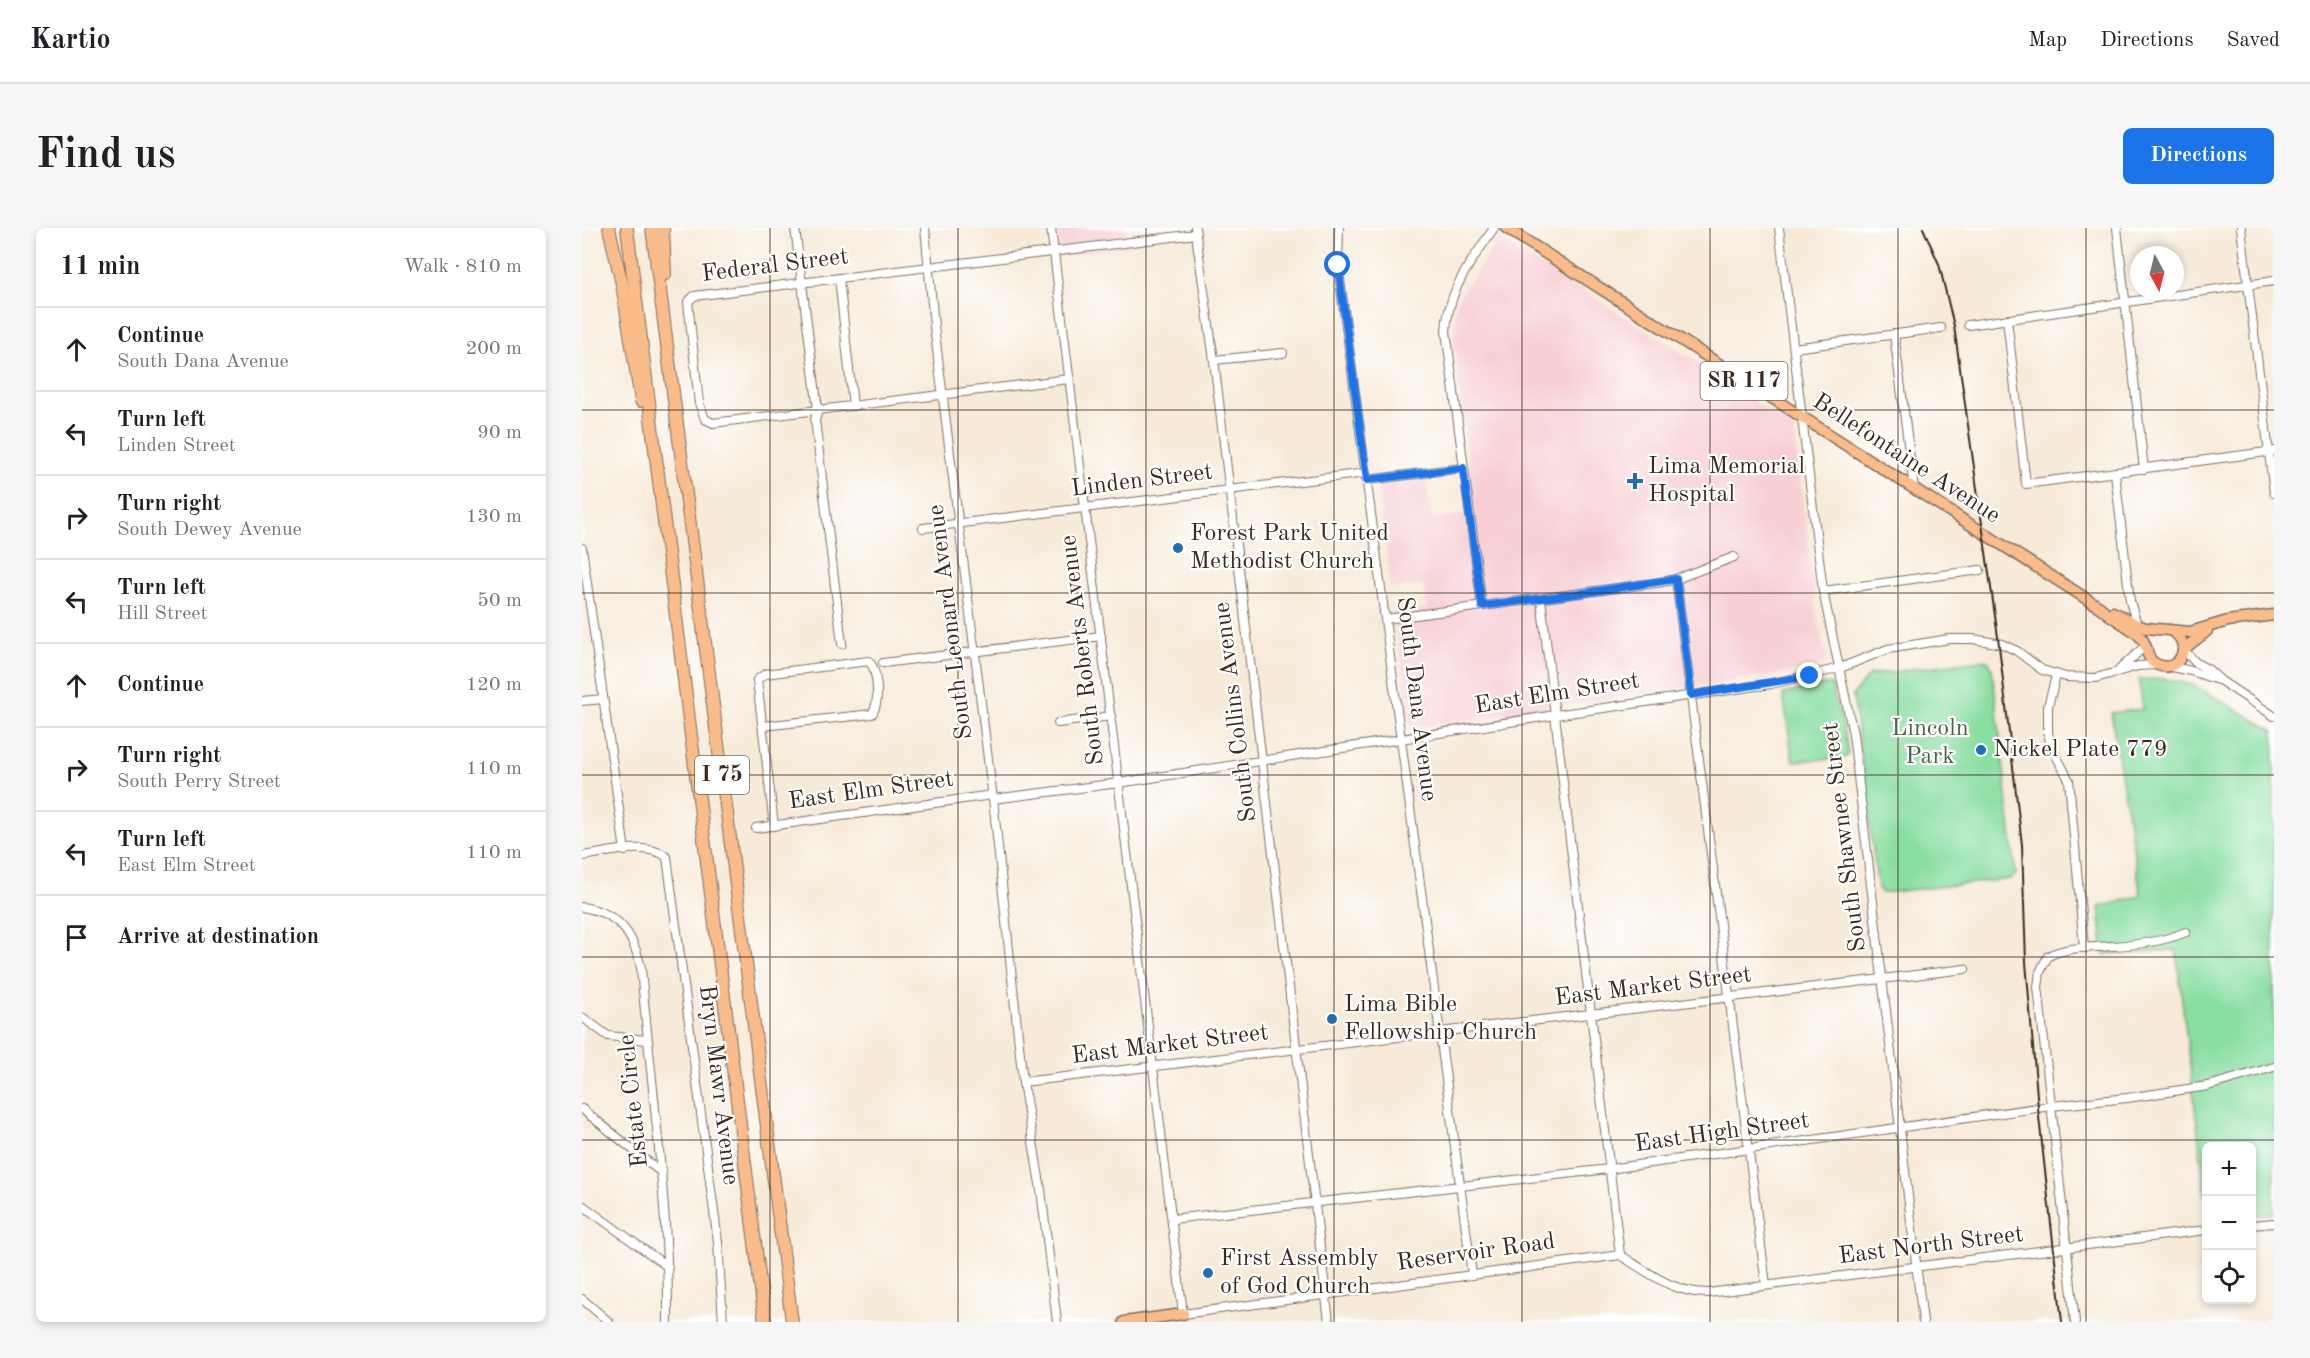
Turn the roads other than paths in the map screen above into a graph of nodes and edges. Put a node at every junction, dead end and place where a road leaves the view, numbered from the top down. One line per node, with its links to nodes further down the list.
1 (609, 228): 78 (highway)
2 (627, 228): 78 (highway, I 75)
3 (652, 228): 37 (highway, I 75)
4 (663, 228): 37 (highway)
5 (795, 228): 19 (street)
6 (925, 228): 16 (street, South Leonard Avenue)
7 (1051, 228): 15 (street, South Roberts Avenue)
8 (1339, 228): 39 (street, South Dana Avenue)
9 (1494, 228): 35 (street)
10 (1506, 228): 33 (main road, Bellefontaine Avenue / SR 117)
11 (1779, 228): 26 (street, South Shawnee Street)
12 (2116, 228): 21 (street)
13 (2241, 228): 20 (street)
14 (1195, 231): 15 (street, Federal Street); 28 (street, South Collins Avenue)
15 (1054, 252): 16 (street, Federal Street); 29 (street, South Roberts Avenue)
16 (929, 267): 17 (street, Federal Street); 30 (street, South Leonard Avenue)
17 (839, 278): 19 (street, Federal Street); 31 (street)
18 (2274, 281): 20 (street)
19 (802, 283): 32 (street); 32 (street, Federal Street)
20 (2248, 285): 21 (street); 34 (street)
21 (2126, 302): 22 (street); 36 (street)
22 (2007, 320): 23 (street); 38 (street)
23 (1968, 325)
24 (1941, 328): 25 (street)
25 (1894, 334): 26 (street); 40 (street)
26 (1794, 348): 33 (street, South Shawnee Street)
27 (1283, 353): 28 (street)
28 (1214, 360): 41 (street, South Collins Avenue)
29 (1069, 379): 30 (street); 43 (street, South Roberts Avenue)
30 (943, 395): 31 (street); 44 (street, South Leonard Avenue)
31 (853, 406): 32 (street)
32 (818, 410): 62 (street)
33 (1803, 418): 40 (main road, Bellefontaine Avenue / SR 117); 50 (street, South Shawnee Street)
34 (2271, 452): 36 (street); 42 (street)
35 (1463, 468): 39 (street, Linden Street); 53 (street)
36 (2144, 469): 38 (street)
37 (683, 471): 129 (highway, I 75)
38 (2115, 472): 52 (street)
39 (1367, 477): 41 (street, Linden Street); 56 (street, South Dana Avenue)
40 (1914, 489): 54 (main road, Bellefontaine Avenue / SR 117)
41 (1230, 490): 43 (street, Linden Street); 82 (street, South Collins Avenue)
42 (2274, 493)
43 (1085, 508): 44 (street, Linden Street); 61 (street, South Roberts Avenue)
44 (959, 523): 45 (street, Linden Street); 65 (street, South Leonard Avenue)
45 (923, 528)
46 (582, 548): 73 (street)
47 (1734, 557): 49 (street)
48 (1980, 570): 50 (street)
49 (1676, 579): 51 (street); 72 (street)
50 (1823, 591): 68 (street, South Shawnee Street)
51 (1541, 599): 53 (street); 75 (street)
52 (2130, 601): 57 (street); 58 (street)
53 (1482, 606): 56 (street)
54 (2101, 609): 57 (main road, Bellefontaine Avenue / SR 117); 63 (main road, Bellefontaine Avenue / SR 117)
55 (2274, 615): 59 (main road, SR 117)
56 (1386, 619): 81 (street, South Dana Avenue)
57 (2126, 619): 58 (main road, Bellefontaine Avenue / SR 117)
58 (2137, 626): 60 (main road, Bellefontaine Avenue / SR 117)
59 (2214, 626): 60 (main road, SR 117); 64 (main road, SR 117)
60 (2167, 630): 63 (main road); 64 (main road)
61 (1101, 636): 65 (street); 76 (street, South Roberts Avenue)
62 (843, 644)
63 (2144, 646): 67 (main road, SR 117); 69 (street)
64 (2184, 650): 67 (main road, SR 117); 71 (street)
65 (974, 651): 66 (street); 84 (street, South Leonard Avenue)
66 (883, 663)
67 (2161, 666): 69 (street, East Elm Street); 71 (street)
68 (1840, 668): 70 (street, East Elm Street); 72 (street, East Elm Street); 93 (street, South Shawnee Street)
69 (2115, 673): 70 (street, East Elm Street)
70 (2056, 676): 91 (street)
71 (2221, 681): 77 (street)
72 (1691, 695): 75 (street, East Elm Street); 94 (street)
73 (603, 699): 74 (street); 87 (street)
74 (582, 701)
75 (1555, 715): 81 (street, East Elm Street); 95 (street)
76 (1111, 716): 79 (street); 83 (street, South Roberts Avenue)
77 (2274, 716)
78 (690, 720): 128 (highway, I 75)
79 (1058, 723)
80 (763, 726): 80 (street); 85 (street)
81 (1402, 740): 82 (street, East Elm Street); 97 (street, South Dana Avenue)
82 (1261, 760): 83 (street, East Elm Street); 99 (street, South Collins Avenue)
83 (1119, 783): 84 (street, East Elm Street); 100 (street, South Roberts Avenue)
84 (992, 797): 85 (street, East Elm Street); 102 (street, South Leonard Avenue)
85 (774, 826): 86 (street, East Elm Street)
86 (756, 828)
87 (625, 851): 88 (street); 127 (street, Bryn Mawr Avenue)
88 (582, 856)
89 (582, 907): 98 (street, Estate Circle)
90 (2186, 932): 91 (street)
91 (2084, 948): 103 (street)
92 (1965, 969): 93 (street, East Market Street)
93 (1881, 979): 94 (street, East Market Street); 105 (street, South Shawnee Street)
94 (1729, 997): 95 (street, East Market Street); 106 (street)
95 (1591, 1014): 97 (street, East Market Street); 107 (street)
96 (582, 1017): 98 (street)
97 (1440, 1032): 99 (street, East Market Street); 109 (street, South Dana Avenue)
98 (647, 1040): 108 (street, Estate Circle)
99 (1296, 1050): 100 (street, East Market Street); 110 (street, South Collins Avenue)
100 (1153, 1067): 102 (street, East Market Street); 112 (street, South Roberts Avenue)
101 (2274, 1067): 103 (street, East High Street)
102 (1023, 1082): 130 (street, South Leonard Avenue)
103 (2051, 1106): 105 (street, East High Street); 116 (street)
104 (582, 1109): 108 (street)
105 (1899, 1127): 106 (street, East High Street); 119 (street, South Shawnee Street)
106 (1748, 1150): 107 (street, East High Street); 121 (street)
107 (1610, 1169): 109 (street, East High Street); 117 (street)
108 (662, 1173): 118 (street, Estate Circle)
109 (1460, 1187): 110 (street, East High Street); 120 (street, South Dana Avenue)
110 (1314, 1204): 112 (street, East High Street); 122 (street, South Collins Avenue)
111 (582, 1205): 118 (street)
112 (1172, 1219): 124 (street, South Roberts Avenue)
113 (2274, 1223): 114 (street)
114 (2256, 1225)
115 (2202, 1231): 116 (street, East North Street)
116 (2066, 1249): 119 (street, East North Street); 134 (street)
117 (1620, 1255): 120 (street, Reservoir Road); 121 (street, East North Street)
118 (668, 1267): 126 (street, Estate Circle)
119 (1916, 1268): 121 (street, East North Street); 133 (street, South Shawnee Street)
120 (1472, 1275): 122 (street, Reservoir Road)
121 (1766, 1285)
122 (1326, 1295): 124 (street, Reservoir Road); 132 (street, South Collins Avenue)
123 (582, 1299): 125 (street)
124 (1184, 1314): 131 (main road, Reservoir Road)
125 (609, 1322)
126 (668, 1322)
127 (723, 1322)
128 (765, 1322)
129 (792, 1322)
130 (1057, 1322)
131 (1124, 1322)
132 (1329, 1322)
133 (1923, 1322)
134 (2075, 1322)

